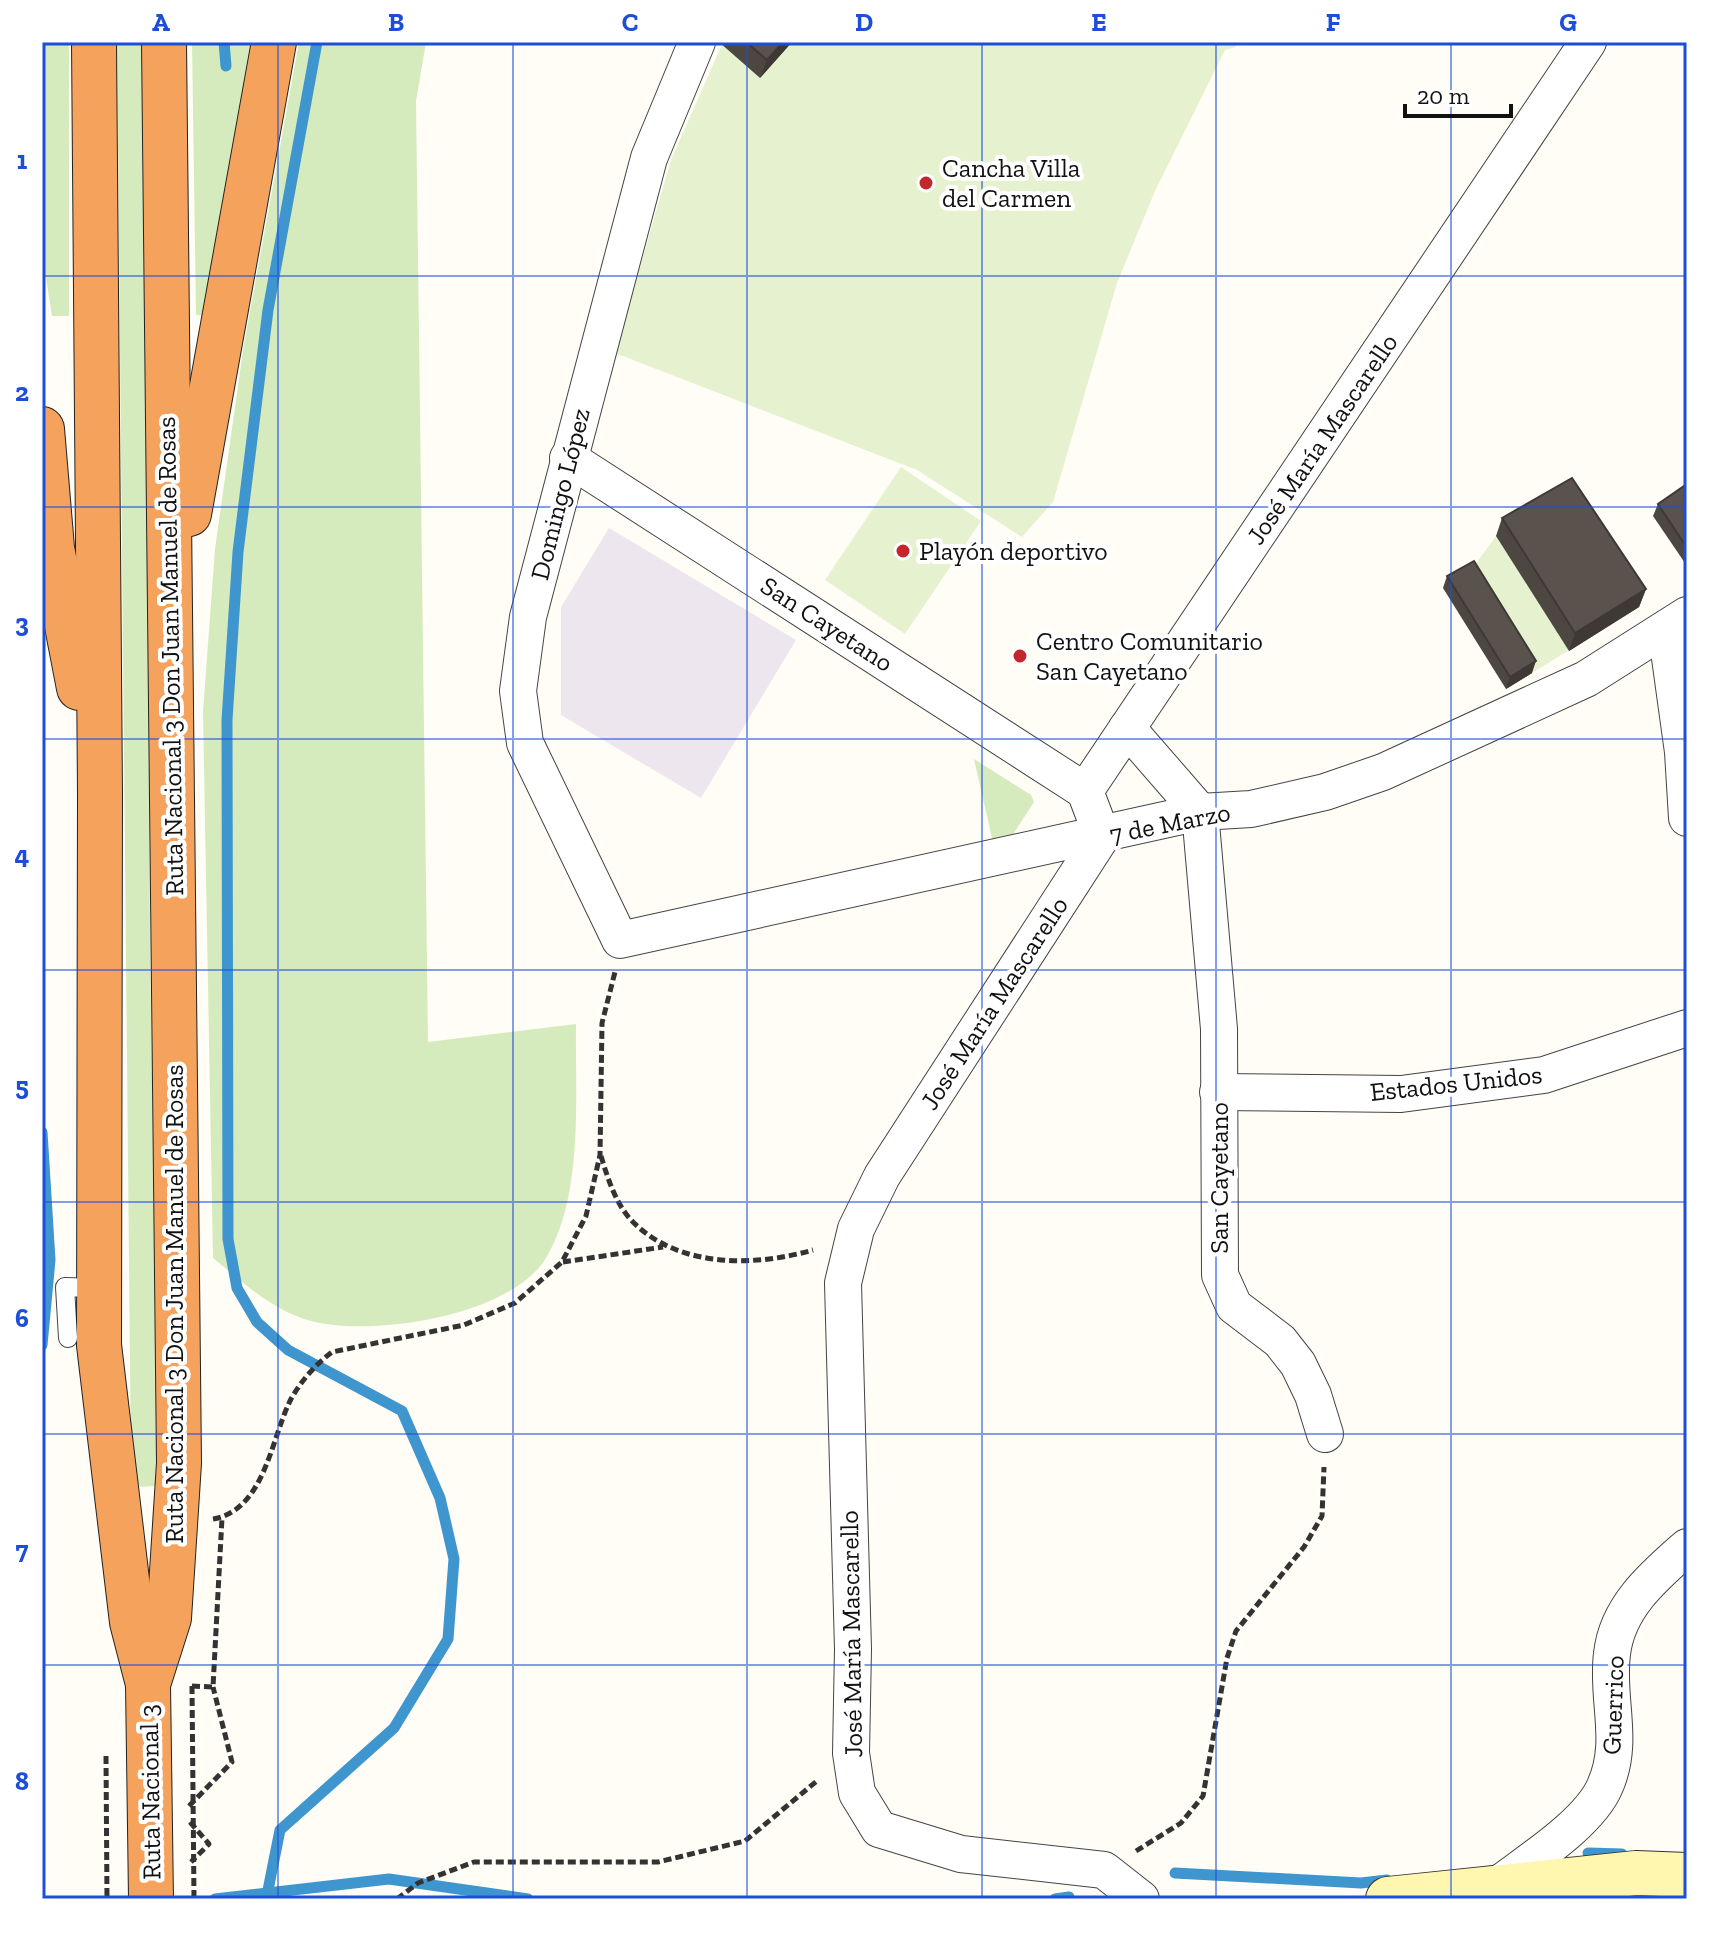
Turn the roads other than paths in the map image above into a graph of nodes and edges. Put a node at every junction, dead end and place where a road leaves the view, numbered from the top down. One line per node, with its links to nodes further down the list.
1 (94, 42): 12 (highway, Ruta Nacional 3 Don Juan Manuel de Rosas)
2 (164, 42): 9 (highway, Ruta Nacional 3 Don Juan Manuel de Rosas)
3 (274, 42): 9 (highway)
4 (697, 42): 7 (street, Domingo López)
5 (1588, 42): 10 (street, José María Mascarello)
6 (42, 429): 12 (highway)
7 (568, 458): 11 (street, San Cayetano); 16 (street, Domingo López)
8 (1676, 622): 13 (street, 7 de Marzo); 14 (street)
9 (169, 635): 23 (highway, Ruta Nacional 3 Don Juan Manuel de Rosas)
10 (1127, 728): 11 (street, José María Mascarello); 13 (street)
11 (1085, 791): 15 (street)
12 (100, 793): 19 (highway, Ruta Nacional 3 Don Juan Manuel de Rosas)
13 (1200, 812): 15 (street, 7 de Marzo); 18 (street, San Cayetano)
14 (1687, 818)
15 (1102, 836): 16 (street, 7 de Marzo); 27 (street, José María Mascarello)
16 (620, 940)
17 (1687, 1028): 18 (street, Estados Unidos)
18 (1218, 1092): 21 (street, San Cayetano)
19 (100, 1288): 20 (lane); 23 (highway, Ruta Nacional 3 Don Juan Manuel de Rosas)
20 (68, 1338)
21 (1325, 1434)
22 (1687, 1547): 25 (street, Guerrico)
23 (148, 1684): 26 (highway, Ruta Nacional 3)
24 (1687, 1875): 25 (street)
25 (1494, 1888): 28 (street)
26 (151, 1899)
27 (1141, 1899)
28 (1388, 1899)

